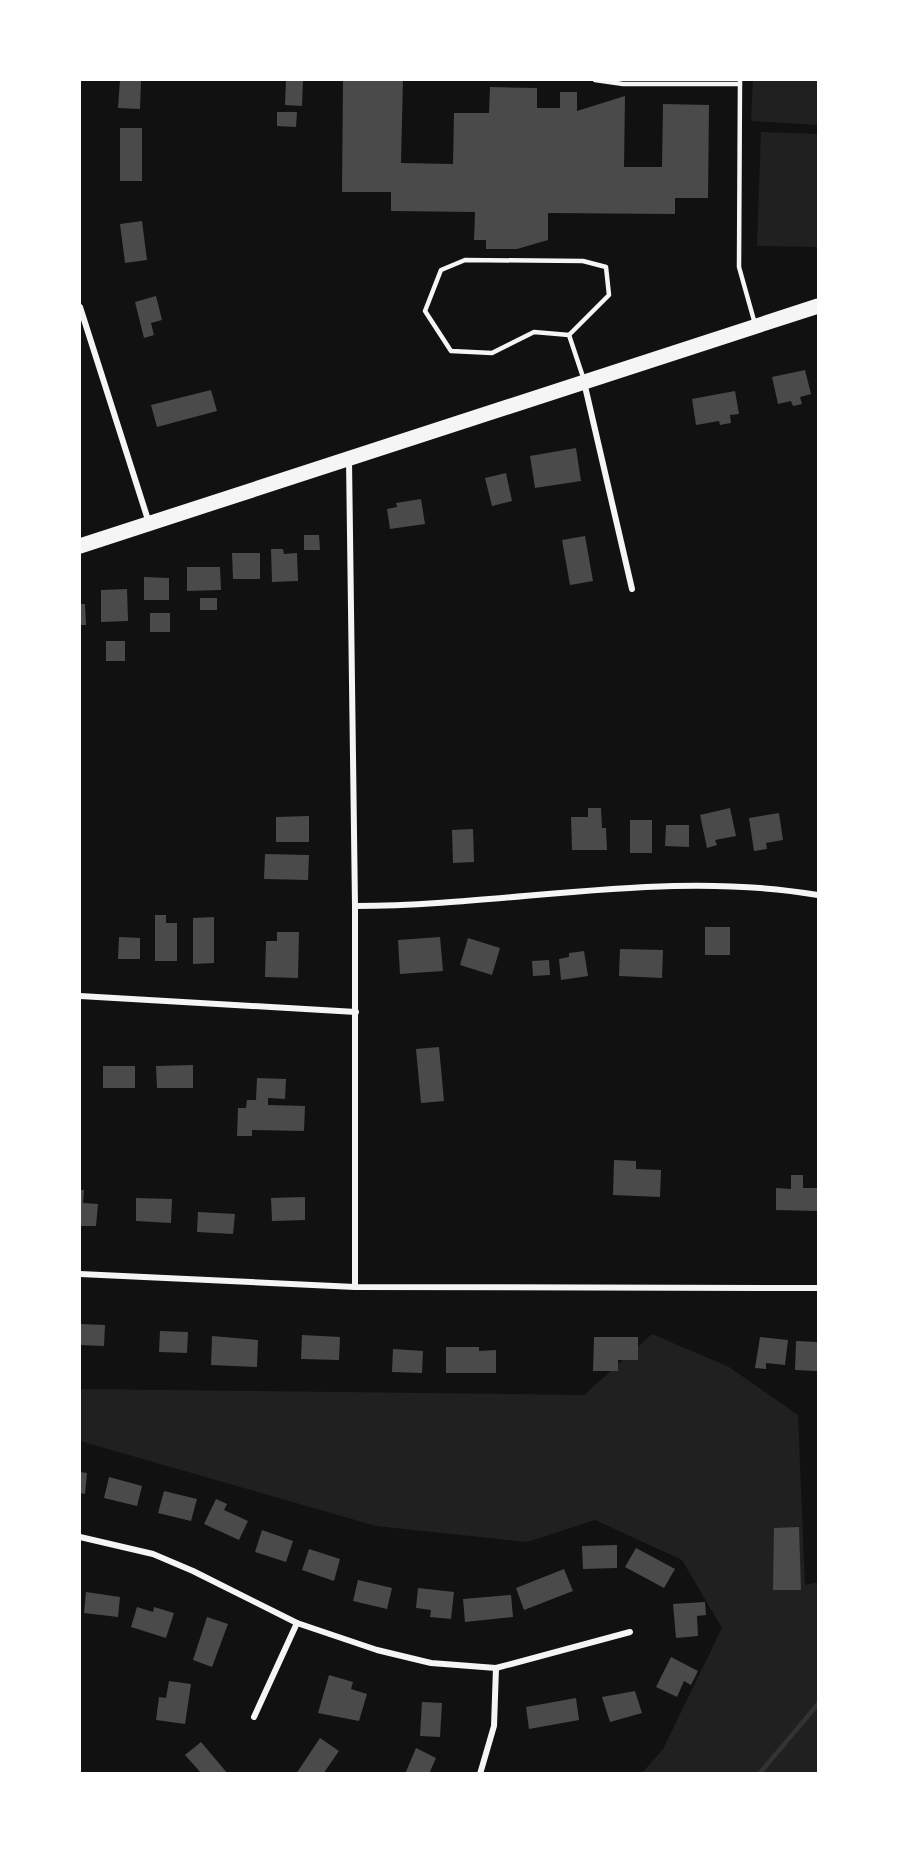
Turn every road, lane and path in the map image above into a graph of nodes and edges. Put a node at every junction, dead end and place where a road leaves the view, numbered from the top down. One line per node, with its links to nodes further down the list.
1 (595, 80): 2 (lane)
2 (740, 82): 5 (lane)
3 (819, 306): 5 (main road)
4 (80, 307): 9 (street)
5 (755, 326): 7 (main road)
6 (569, 335): 6 (lane); 7 (lane)
7 (584, 382): 8 (main road); 11 (street)
8 (349, 458): 9 (main road); 13 (street)
9 (149, 523): 10 (main road)
10 (80, 546)
11 (632, 589)
12 (819, 895): 13 (street)
13 (356, 906): 15 (street)
14 (80, 996): 15 (street)
15 (356, 1012): 17 (street)
16 (80, 1274): 17 (street)
17 (356, 1287): 18 (street)
18 (819, 1288)
19 (80, 1537): 20 (street)
20 (297, 1623): 22 (street); 23 (street)
21 (630, 1632): 22 (street)
22 (496, 1668): 24 (street)
23 (254, 1717)
24 (480, 1773)

